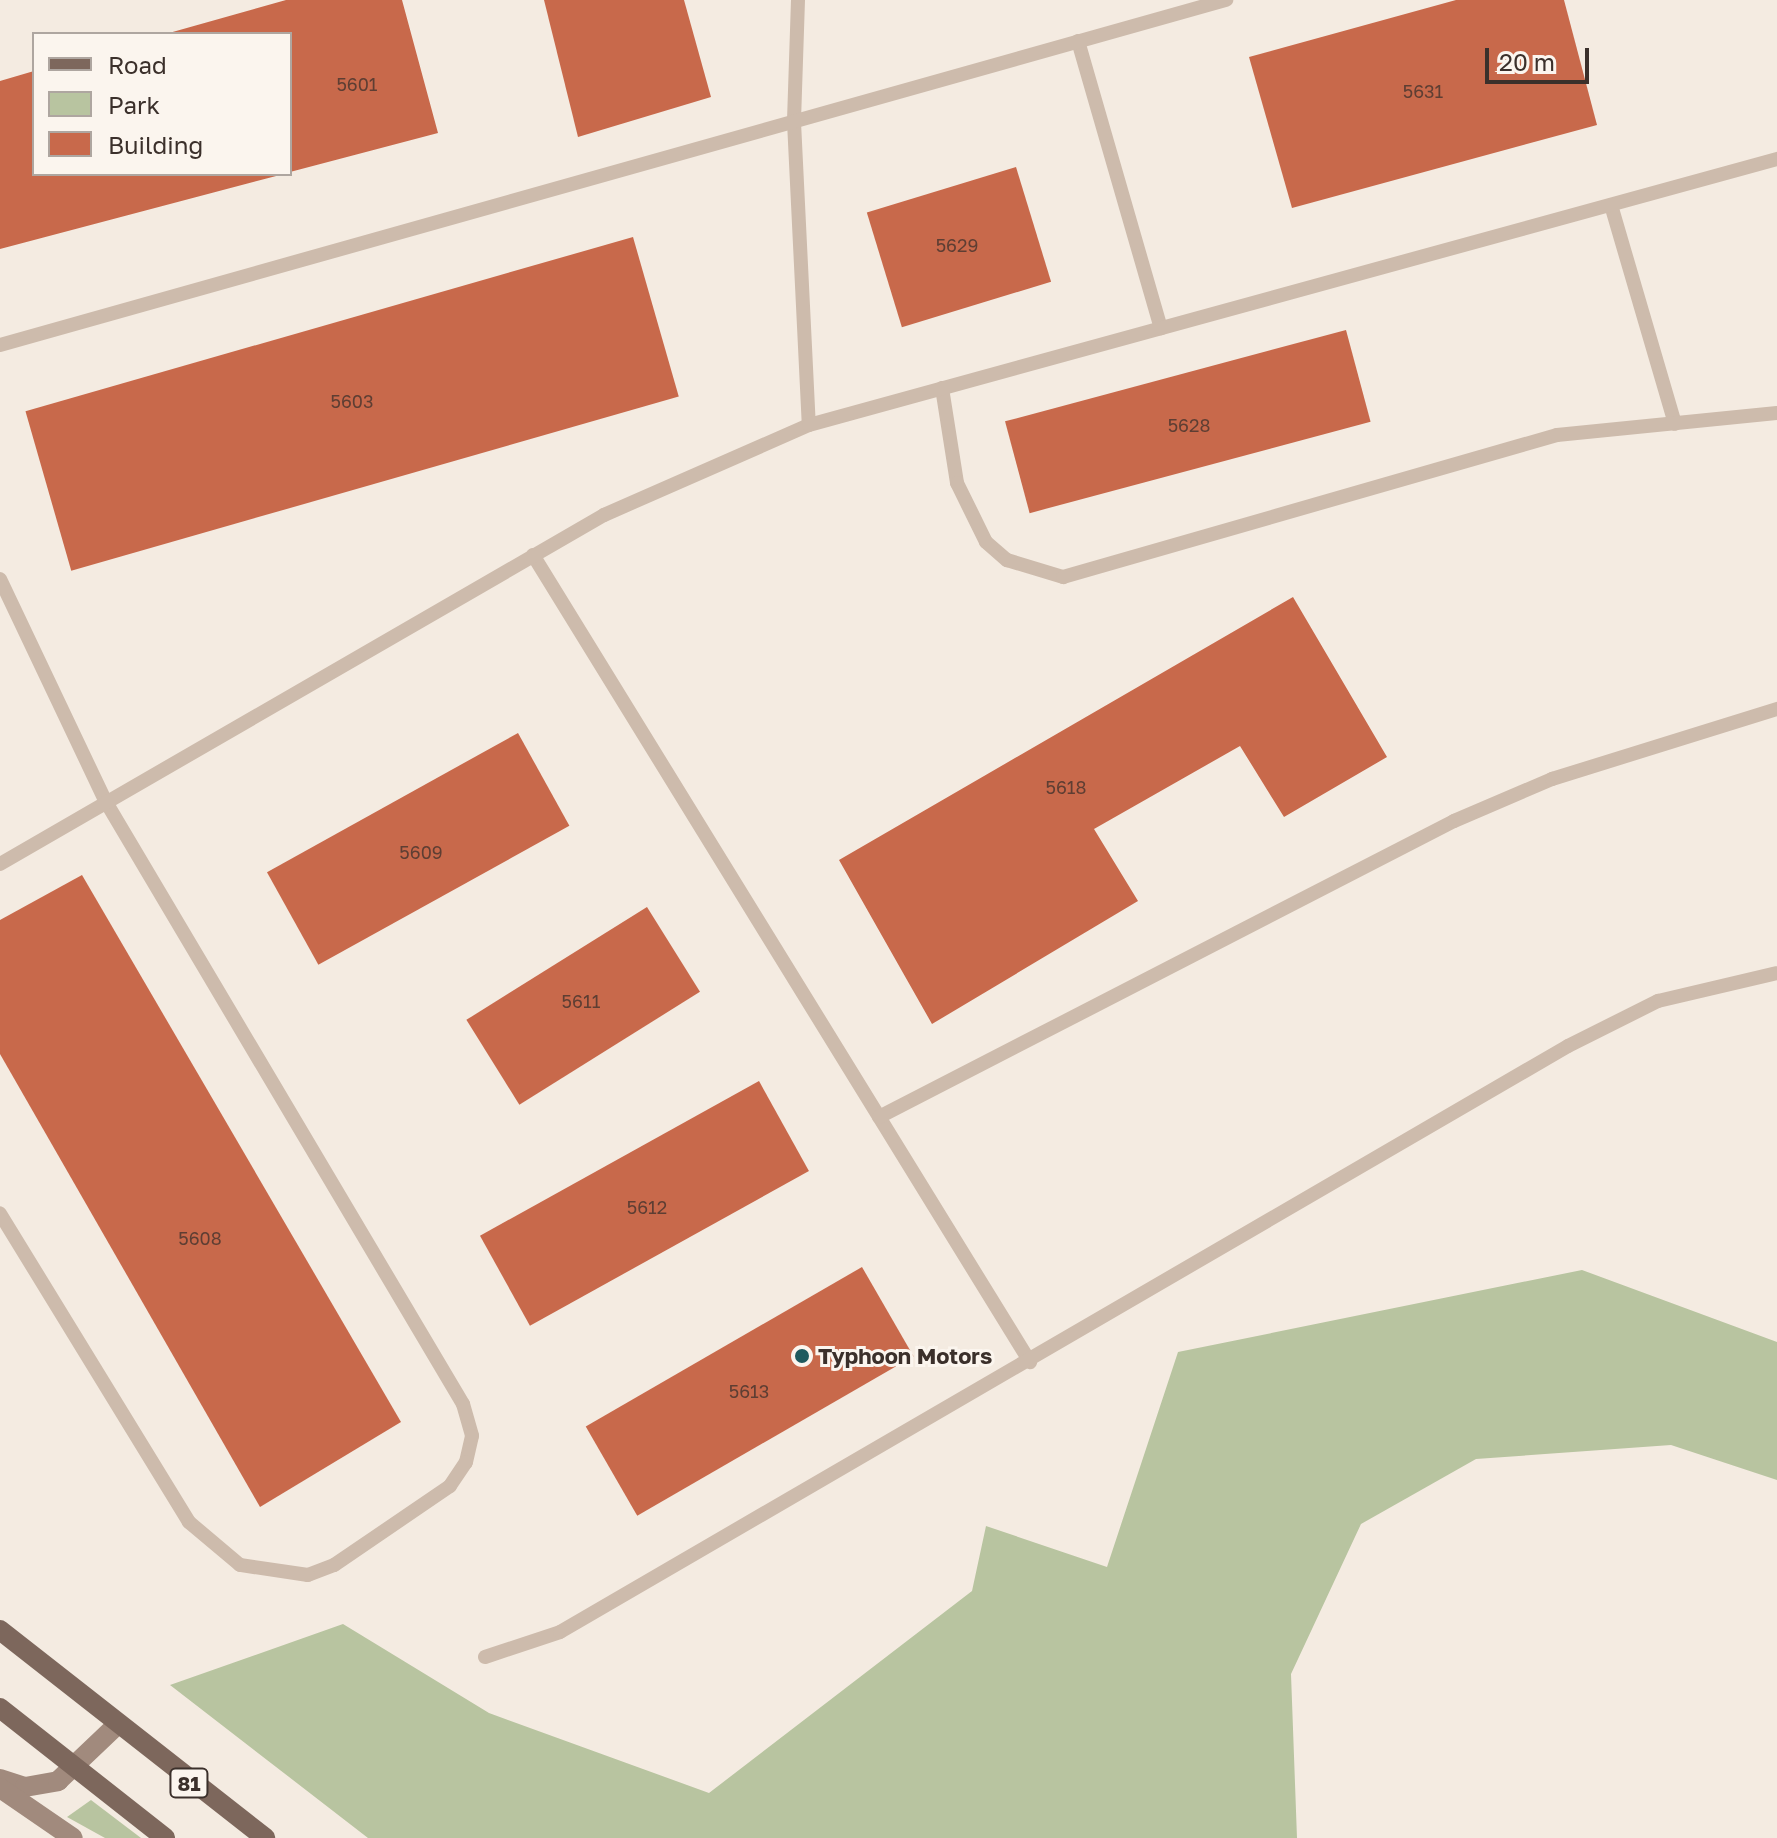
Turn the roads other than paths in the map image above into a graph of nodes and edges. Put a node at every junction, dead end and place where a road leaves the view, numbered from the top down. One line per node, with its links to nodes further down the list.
1 (798, 0): 4 (lane)
2 (1226, 0): 3 (lane)
3 (1078, 41): 4 (lane); 7 (lane)
4 (794, 122): 8 (lane); 12 (lane)
5 (1777, 159): 6 (lane)
6 (1611, 205): 7 (lane); 11 (lane)
7 (1161, 328): 9 (lane)
8 (0, 345)
9 (942, 388): 11 (lane); 12 (lane)
10 (1777, 413): 11 (lane)
11 (1675, 424)
12 (809, 425): 13 (lane)
13 (533, 555): 16 (lane); 19 (lane)
14 (0, 579): 16 (lane)
15 (1777, 709): 19 (lane)
16 (106, 802): 17 (lane); 20 (lane)
17 (0, 864)
18 (1777, 973): 21 (lane)
19 (879, 1117): 21 (lane)
20 (0, 1213)
21 (1030, 1362): 23 (lane)
22 (0, 1630): 25 (main road, 81)
23 (485, 1657)
24 (0, 1708): 26 (main road)
25 (115, 1727): 26 (street); 31 (main road, 81)
26 (75, 1770): 27 (street); 30 (main road)
27 (0, 1779)
28 (0, 1788): 29 (street)
29 (73, 1838)
30 (165, 1838)
31 (265, 1838)

